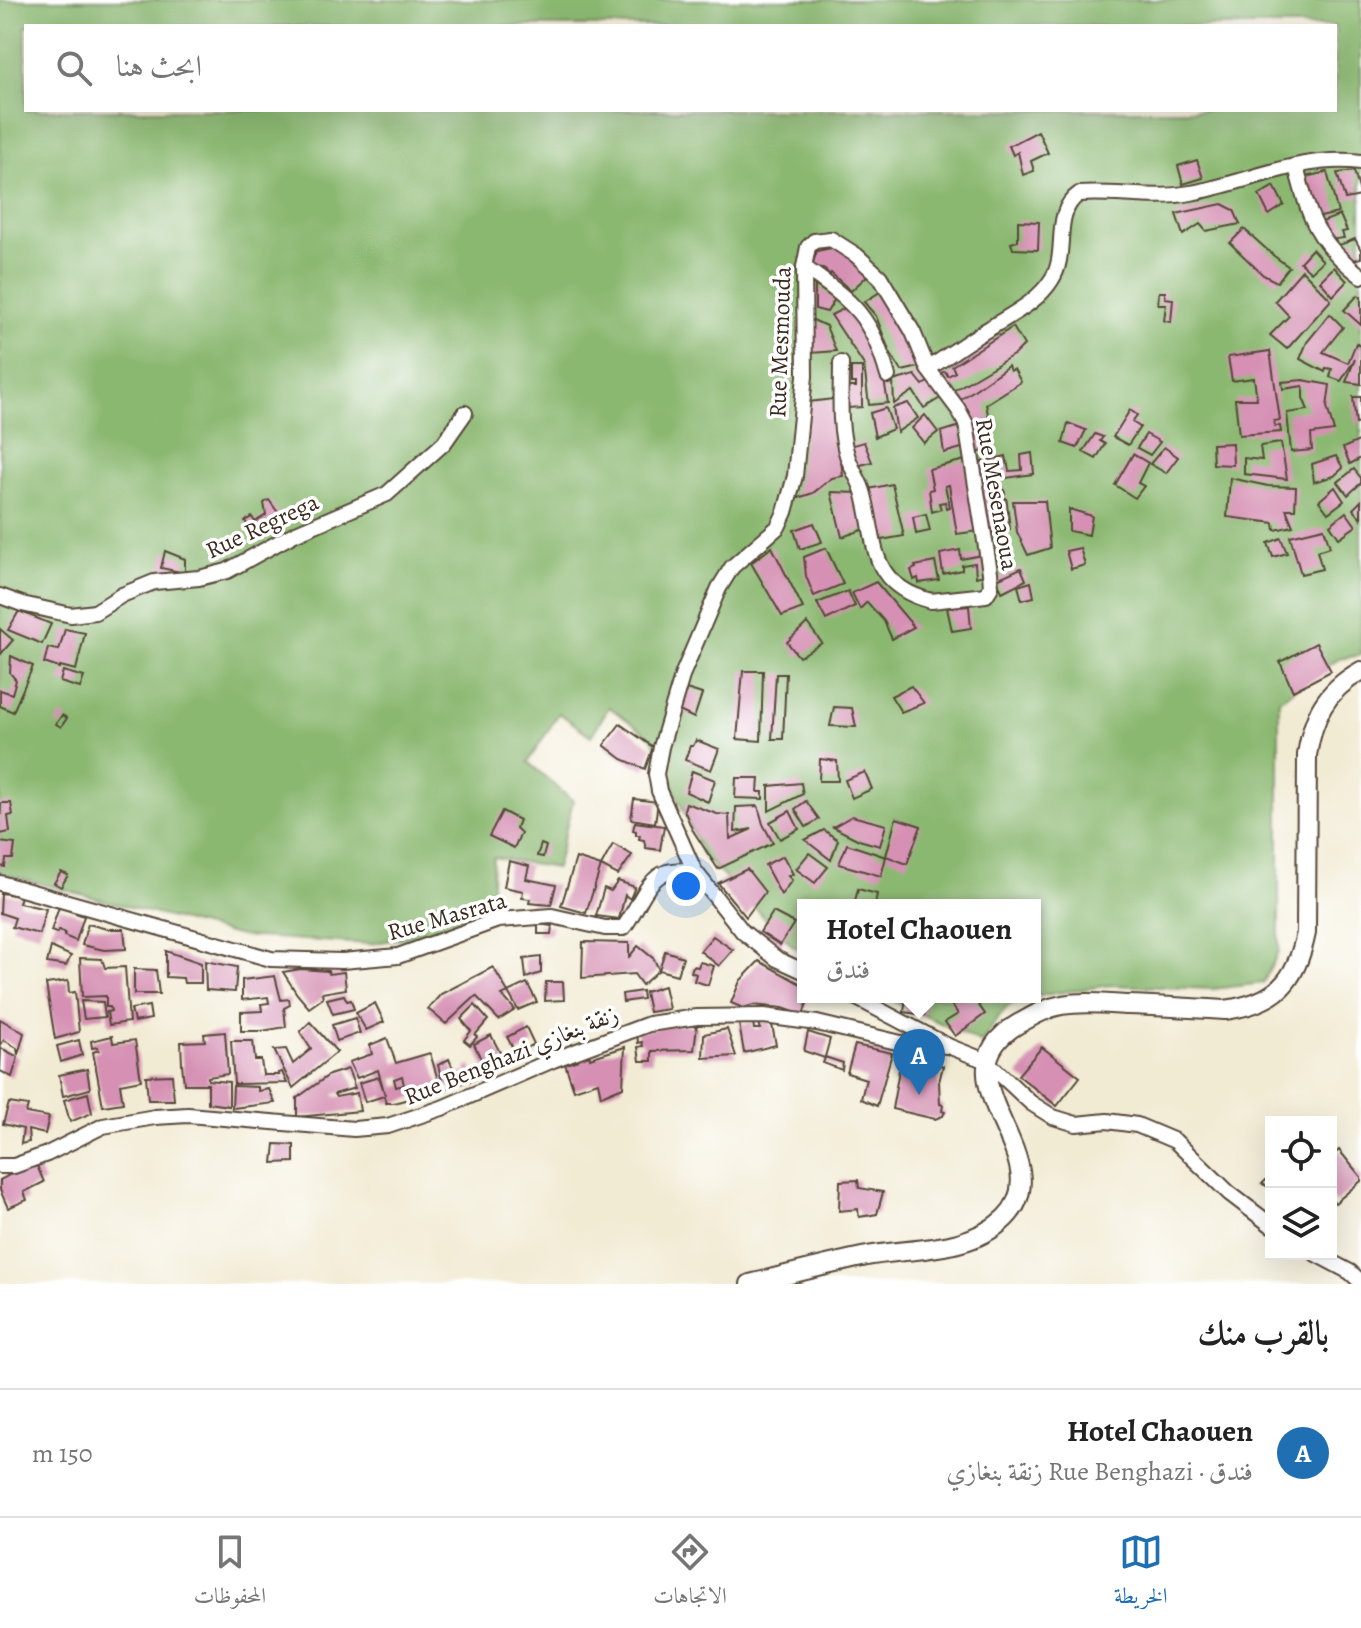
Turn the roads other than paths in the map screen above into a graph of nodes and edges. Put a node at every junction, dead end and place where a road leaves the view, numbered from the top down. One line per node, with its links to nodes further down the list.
1 (1361, 162): 2 (street)
2 (1296, 167): 4 (street); 6 (street)
3 (804, 267): 6 (street, Rue Mesmouda); 7 (street); 11 (street, Rue Mesmouda)
4 (1361, 276)
5 (841, 363): 6 (street, Rue Mesenaoua)
6 (928, 369)
7 (888, 376)
8 (465, 413): 9 (street, Rue Regrega)
9 (0, 596)
10 (1361, 671): 16 (main road)
11 (694, 870): 12 (street, Rue Masrata); 13 (street, Rue Mesmouda)
12 (0, 883)
13 (797, 968)
14 (866, 1003): 15 (street)
15 (948, 1046): 16 (street); 17 (street, Rue Benghazi زنقة بنغازي)
16 (986, 1061): 18 (street); 21 (main road)
17 (0, 1166)
18 (1265, 1220)
19 (1327, 1260): 20 (street)
20 (1361, 1282)
21 (750, 1284)

